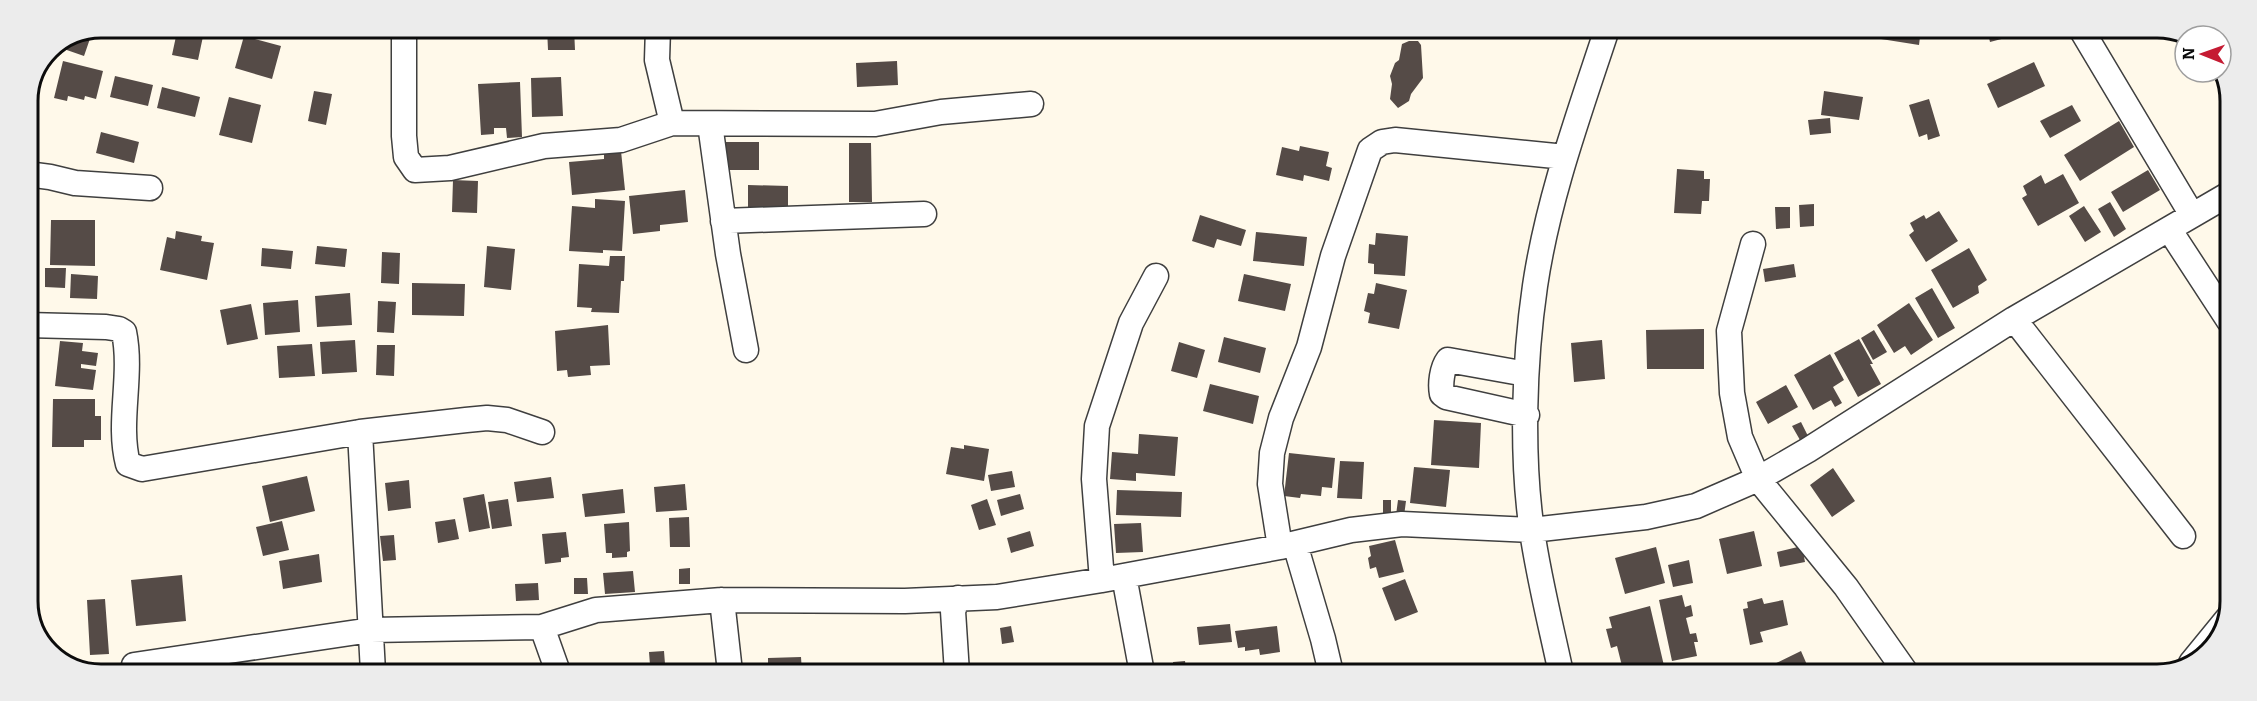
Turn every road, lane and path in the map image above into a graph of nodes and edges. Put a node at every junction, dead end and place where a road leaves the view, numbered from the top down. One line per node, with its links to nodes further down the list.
1 (404, 38): 6 (street)
2 (658, 38): 6 (street)
3 (1604, 38): 8 (street)
4 (2086, 38): 13 (street)
5 (1031, 104): 7 (street)
6 (672, 123): 7 (street)
7 (710, 124): 14 (street)
8 (1565, 157): 22 (street); 29 (street)
9 (38, 176): 10 (street)
10 (150, 188)
11 (2219, 200): 13 (street)
12 (924, 214): 14 (street)
13 (2192, 215): 15 (street)
14 (723, 221): 21 (street)
15 (2169, 228): 18 (street); 19 (street)
16 (1753, 244): 26 (street)
17 (1156, 276): 30 (street)
18 (2219, 306)
19 (2014, 319): 26 (street); 28 (street)
20 (38, 325): 24 (street)
21 (746, 350)
22 (1526, 374): 23 (street); 23 (street)
23 (1527, 416): 27 (street)
24 (360, 432): 25 (street); 34 (street)
25 (542, 432)
26 (1758, 479): 27 (street); 43 (street)
27 (1532, 530): 29 (street); 42 (street)
28 (2183, 536)
29 (1287, 546): 30 (street); 41 (street)
30 (1113, 578): 31 (street); 40 (street)
31 (958, 598): 32 (street); 39 (street)
32 (722, 600): 33 (street); 38 (street)
33 (542, 627): 34 (street); 37 (street)
34 (370, 630): 35 (street); 36 (street)
35 (141, 664)
36 (372, 664)
37 (555, 664)
38 (729, 664)
39 (956, 664)
40 (1139, 664)
41 (1329, 664)
42 (1559, 664)
43 (1900, 664)

